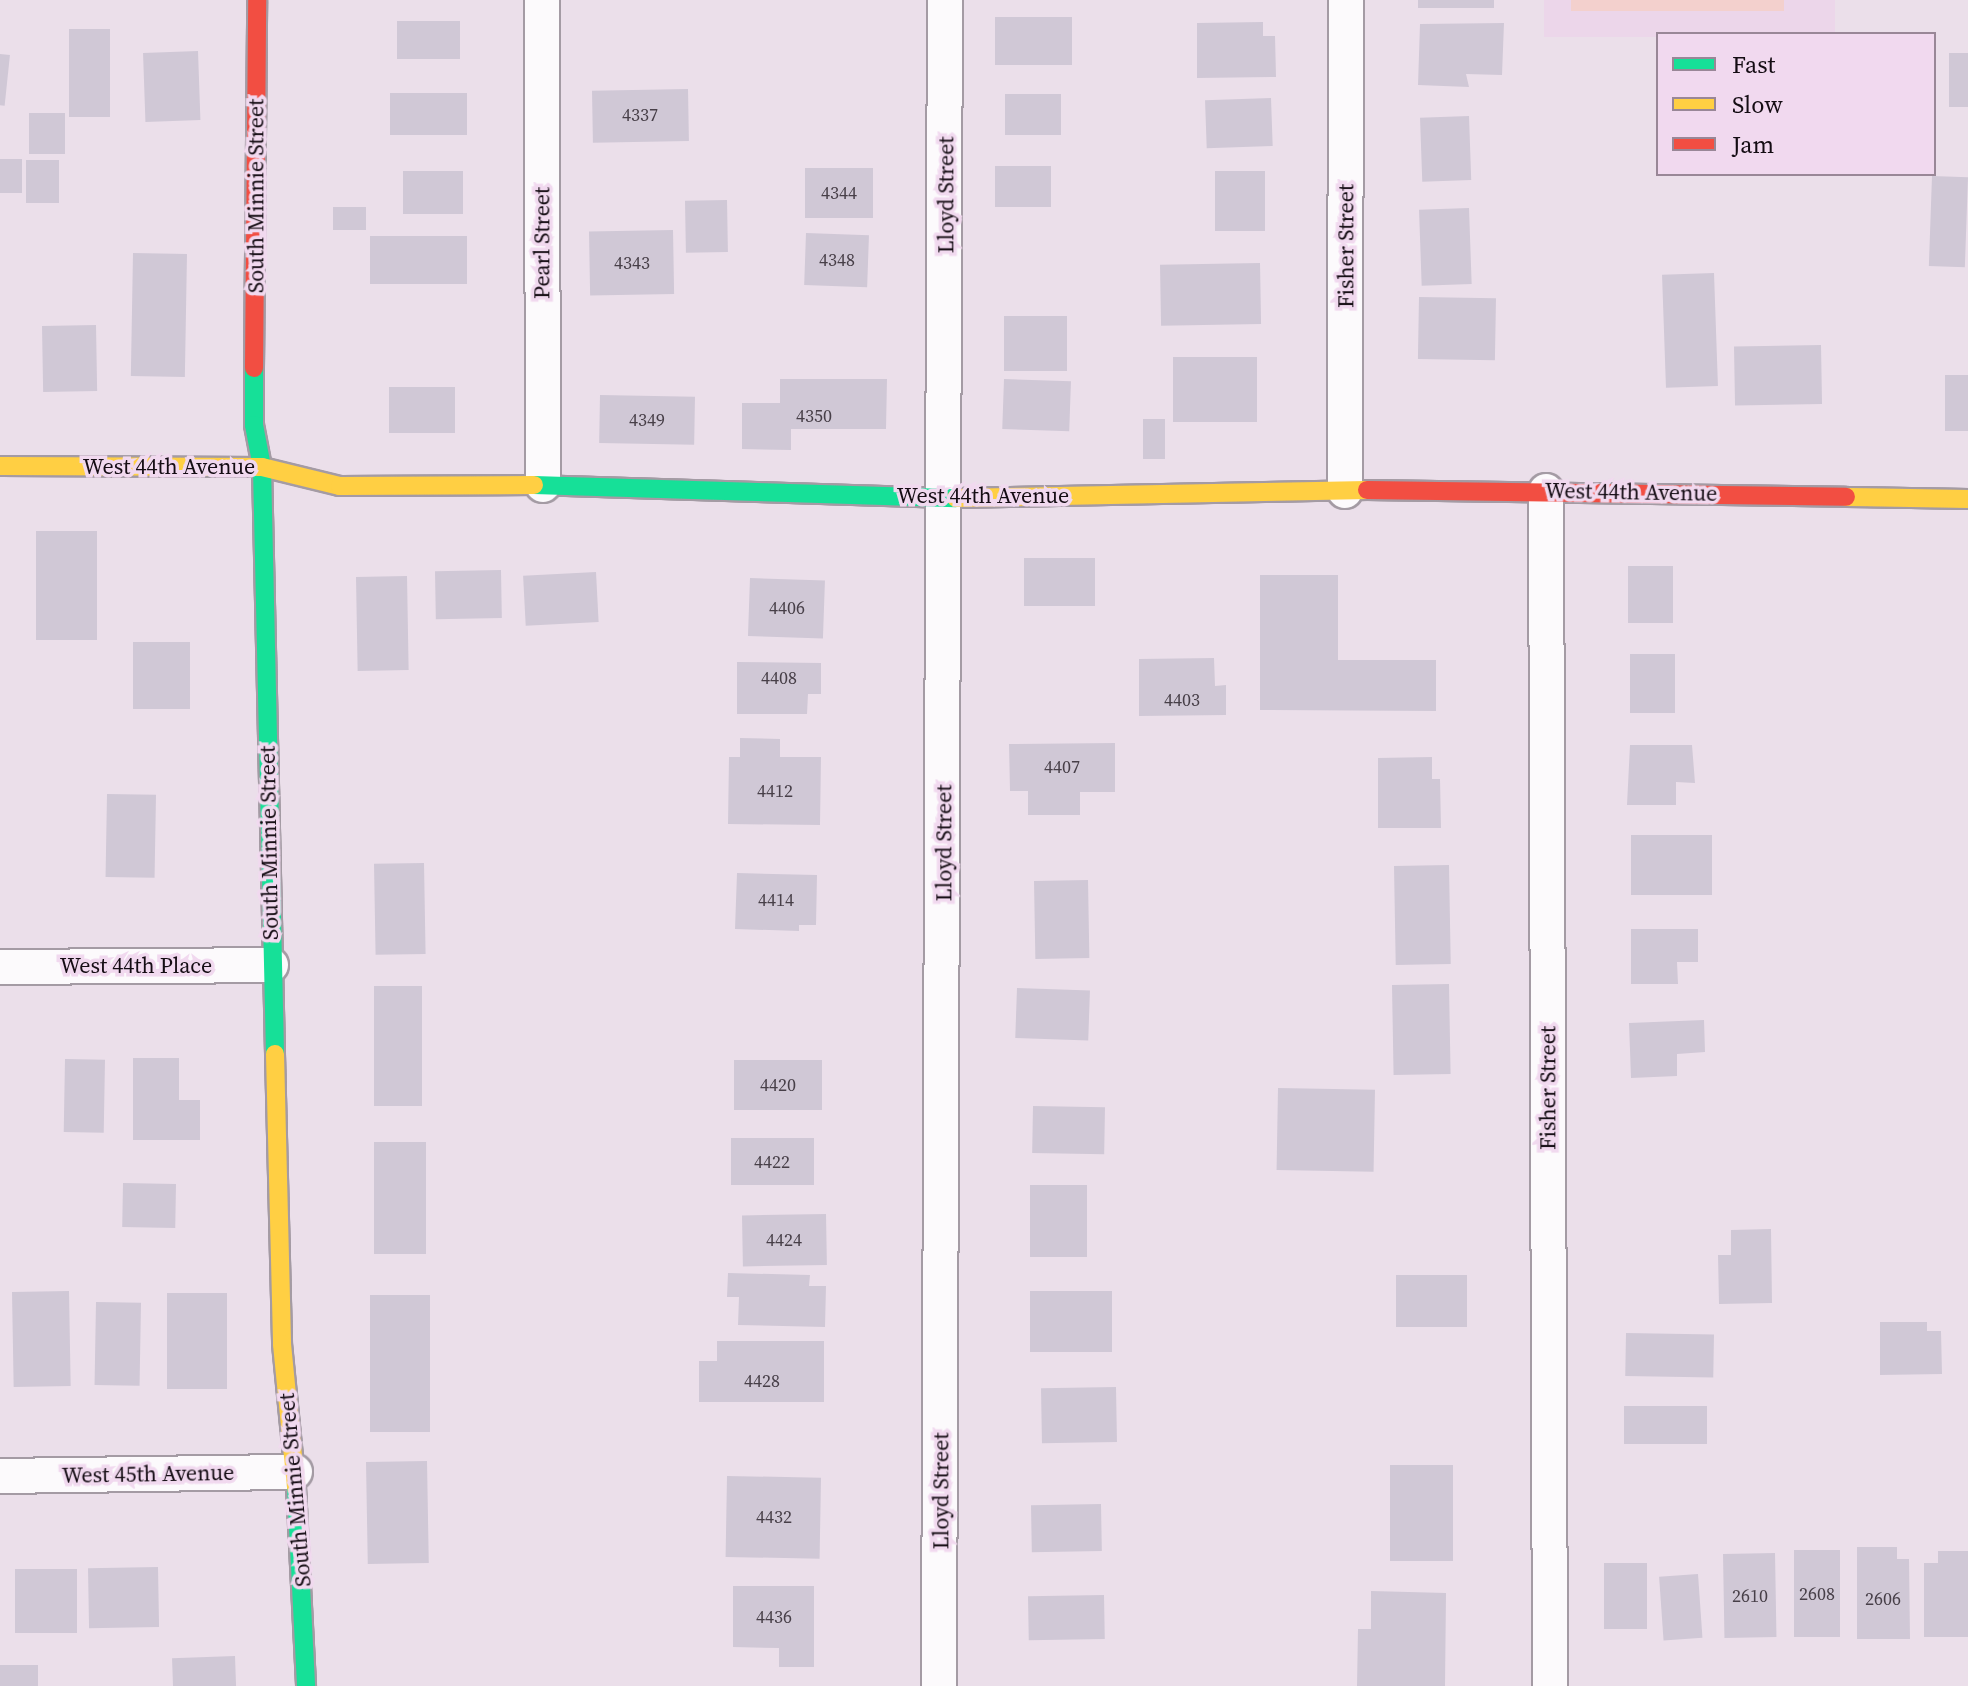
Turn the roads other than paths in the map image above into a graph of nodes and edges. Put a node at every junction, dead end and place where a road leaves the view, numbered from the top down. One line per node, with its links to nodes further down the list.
1 (257, 0): 6 (street, South Minnie Street)
2 (542, 0): 7 (street, Pearl Street)
3 (945, 0): 10 (street, Lloyd Street)
4 (1346, 0): 8 (street, Fisher Street)
5 (0, 466): 6 (street, West 44th Avenue)
6 (262, 467): 7 (street, West 44th Avenue); 12 (street, South Minnie Street)
7 (543, 485): 10 (street, West 44th Avenue)
8 (1345, 491): 9 (street, West 44th Avenue); 10 (street, West 44th Avenue)
9 (1546, 491): 11 (street, West 44th Avenue); 18 (street, Fisher Street)
10 (946, 497): 17 (street, Lloyd Street)
11 (1968, 499)
12 (271, 965): 13 (street, West 44th Place); 14 (street, South Minnie Street)
13 (0, 967)
14 (295, 1472): 15 (street, West 45th Avenue); 16 (street, South Minnie Street)
15 (0, 1476)
16 (306, 1686)
17 (939, 1686)
18 (1550, 1686)

